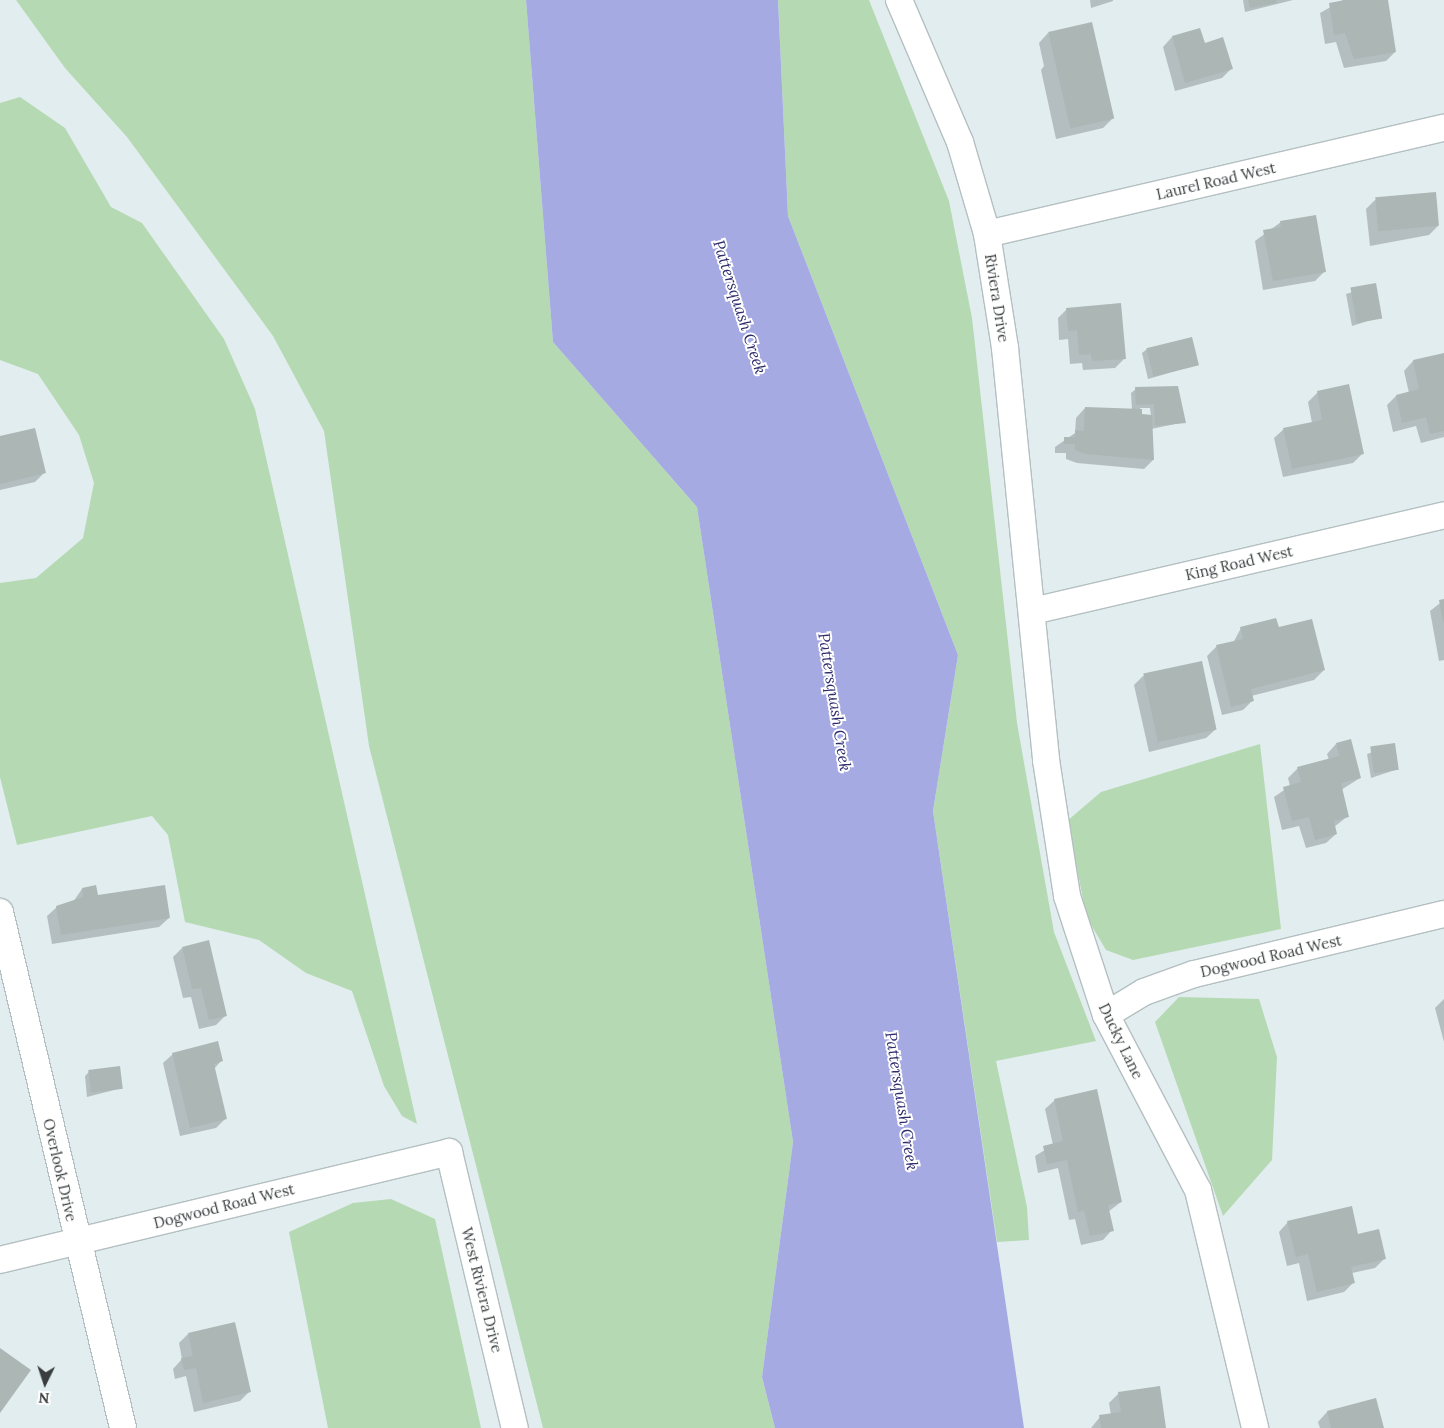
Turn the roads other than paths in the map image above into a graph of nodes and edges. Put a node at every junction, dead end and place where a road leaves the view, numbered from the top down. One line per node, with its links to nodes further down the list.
1 (899, 0): 3 (street, Riviera Drive)
2 (1444, 128): 3 (street, Laurel Road West)
3 (987, 234): 5 (street, Riviera Drive)
4 (1444, 515): 5 (street, King Road West)
5 (1033, 611): 8 (street, Ducky Lane)
6 (0, 912): 10 (street, Overlook Drive)
7 (1444, 914): 8 (street, Dogwood Road West)
8 (1106, 1015): 14 (street, Ducky Lane)
9 (449, 1152): 10 (street, Dogwood Road West); 13 (street, West Riviera Drive)
10 (77, 1241): 11 (street, Dogwood Road West); 12 (street, Overlook Drive)
11 (0, 1260)
12 (123, 1428)
13 (515, 1428)
14 (1255, 1428)

